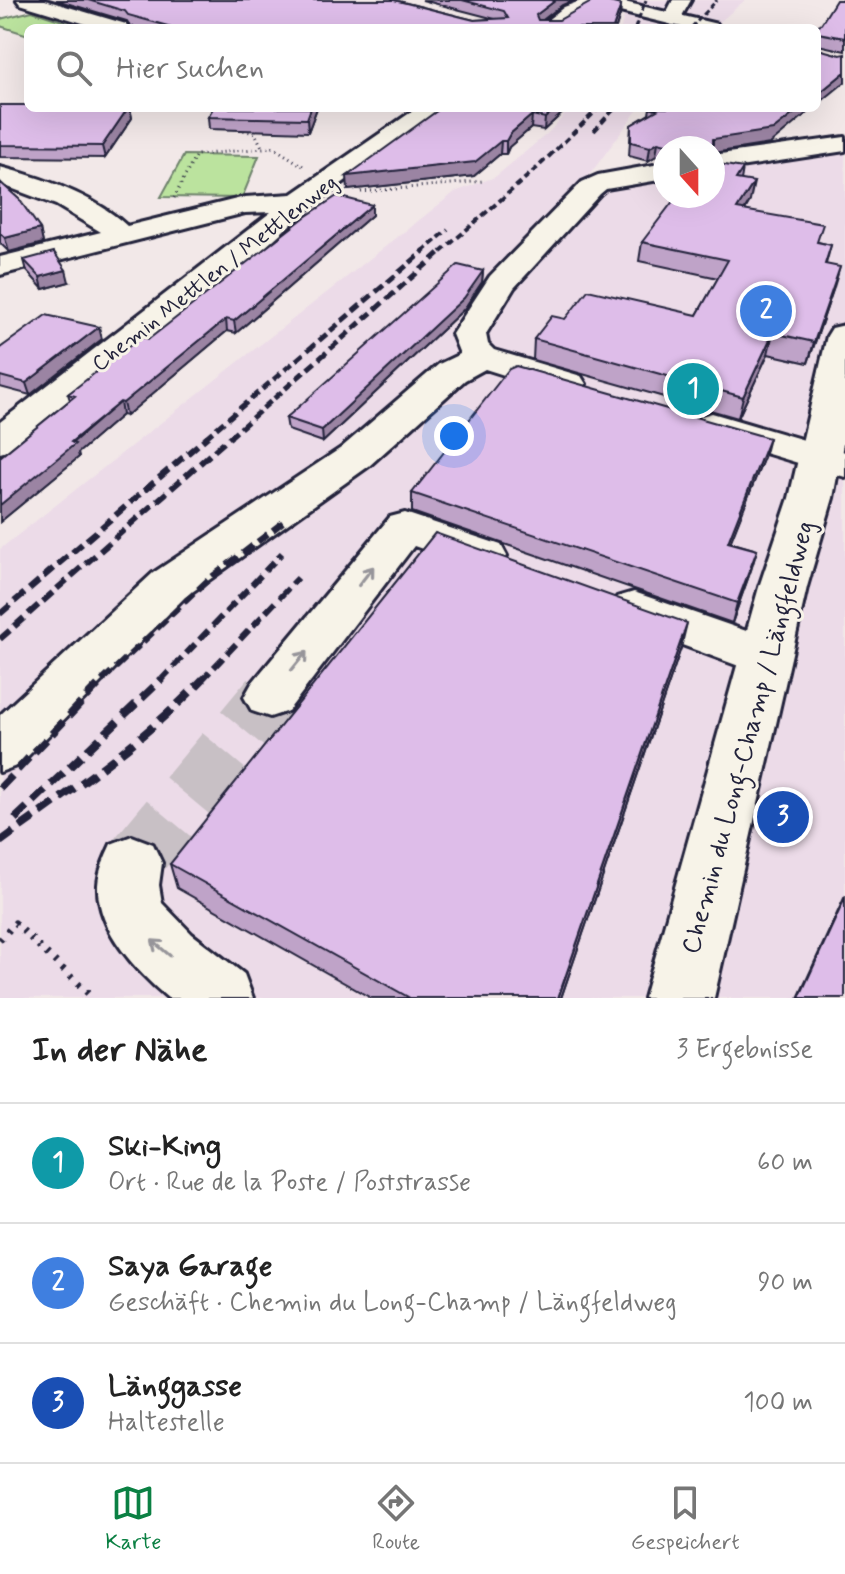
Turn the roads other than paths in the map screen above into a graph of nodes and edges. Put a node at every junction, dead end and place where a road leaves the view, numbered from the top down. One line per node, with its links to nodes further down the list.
1 (595, 0): 4 (main road); 6 (street)
2 (682, 0): 4 (street)
3 (21, 1): 5 (street)
4 (672, 19): 7 (main road)
5 (104, 24)
6 (552, 24)
7 (693, 24)
8 (426, 112): 15 (street, Chemin Mettlen / Mettlenweg)
9 (845, 144): 10 (street)
10 (778, 152): 11 (street); 12 (street)
11 (725, 161)
12 (842, 172)
13 (653, 173): 21 (street)
14 (0, 175): 18 (street)
15 (299, 202): 16 (street); 17 (street, Chemin Mettlen / Mettlenweg)
16 (174, 215): 17 (street); 18 (street)
17 (272, 226): 24 (street, Chemin Mettlen / Mettlenweg)
18 (123, 237): 19 (street)
19 (0, 266)
20 (845, 336): 25 (main road, Chemin du Long-Champ / Längfeldweg)
21 (482, 357): 22 (street); 30 (street)
22 (599, 393)
23 (688, 418): 25 (street)
24 (0, 441)
25 (833, 461): 28 (main road, Chemin du Long-Champ / Längfeldweg)
26 (524, 570): 29 (street, one-way to 26)
27 (597, 596): 28 (street)
28 (766, 657): 33 (main road, Chemin du Long-Champ / Längfeldweg)
29 (270, 697)
30 (0, 749)
31 (132, 863): 32 (street, one-way to 31)
32 (220, 998)
33 (679, 998)

